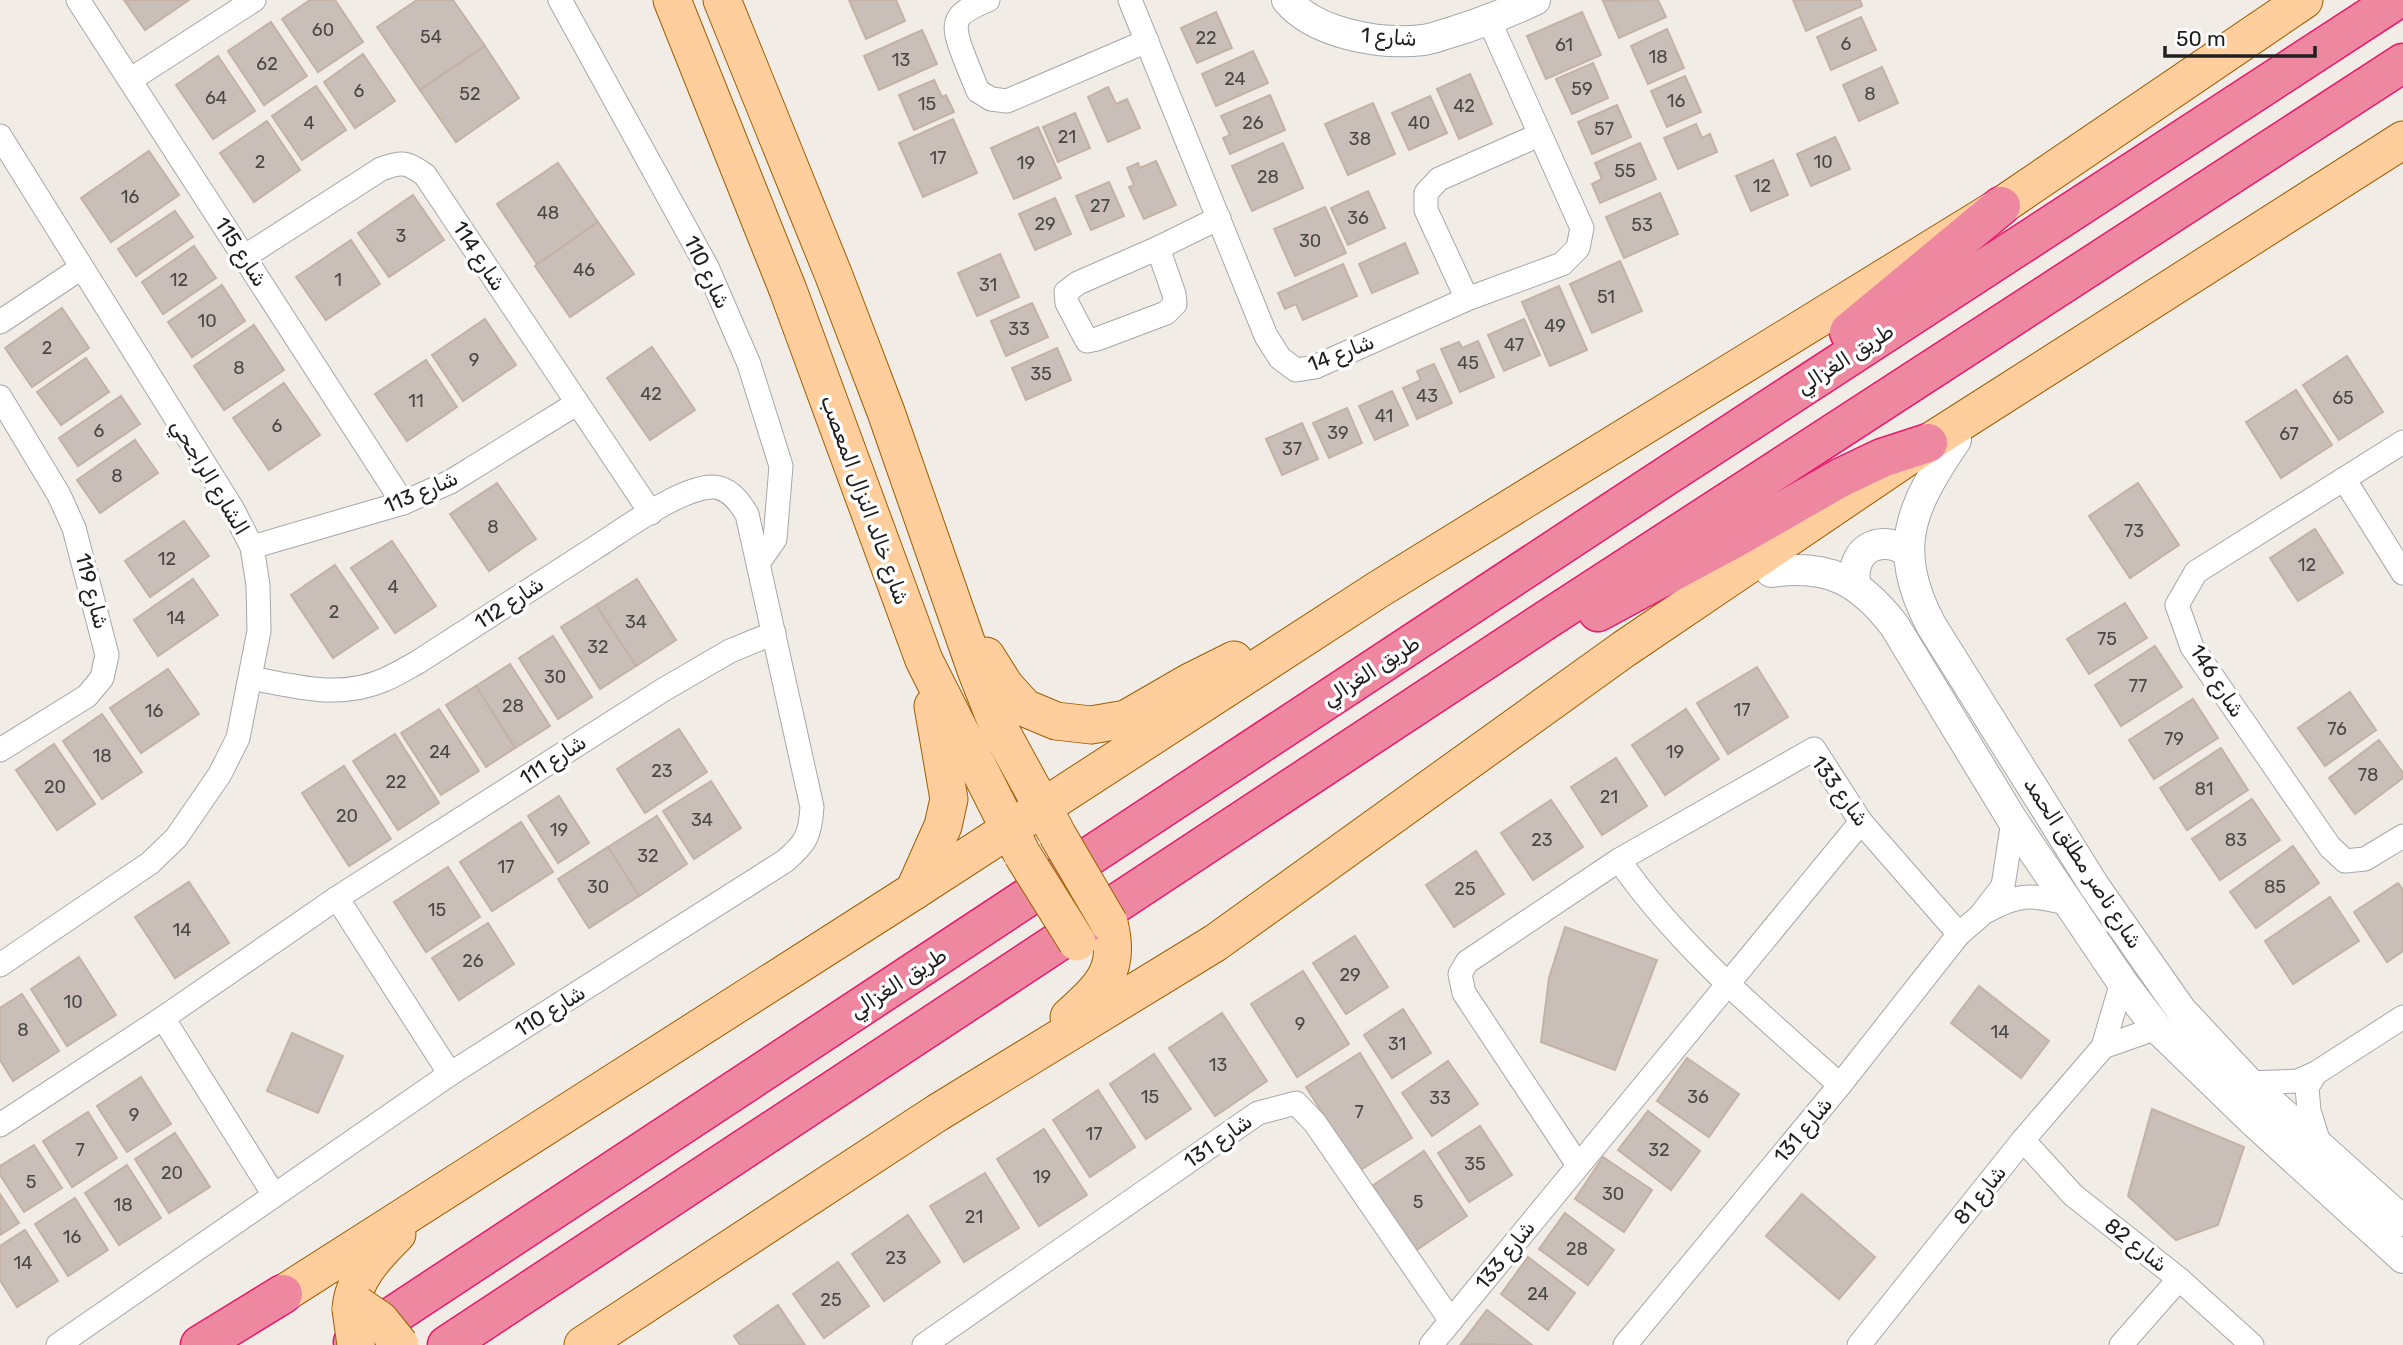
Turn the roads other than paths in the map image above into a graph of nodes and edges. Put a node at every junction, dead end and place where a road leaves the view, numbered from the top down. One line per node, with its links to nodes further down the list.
1 (78, 0): 15 (street, شارع 115)
2 (254, 0): 15 (street)
3 (560, 0): 37 (street, شارع 110)
4 (673, 0): 45 (main road, شارع خالد النزال المعصب)
5 (722, 0): 42 (main road)
6 (988, 0): 13 (street)
7 (1130, 0): 13 (street, شارع 14)
8 (1287, 0): 12 (street, شارع 1)
9 (1535, 0): 12 (street, شارع 1)
10 (2304, 0): 19 (main road)
11 (2396, 0): 31 (highway, طريق الغزالي)
12 (1489, 20): 16 (street, شارع 14)
13 (1147, 41): 20 (street, شارع 14)
14 (2403, 63): 47 (highway)
15 (130, 80): 22 (street, شارع 115)
16 (1539, 135): 24 (street); 24 (street, شارع 14)
17 (0, 136): 23 (street, الشارع الراجحي)
18 (2403, 141): 28 (main road)
19 (2001, 205): 31 (highway); 41 (main road)
20 (1219, 218): 21 (street); 24 (street, شارع 14)
21 (1158, 248): 21 (street)
22 (244, 257): 27 (street, 114 شارع); 32 (street, شارع 115)
23 (81, 268): 25 (street); 35 (street, الشارع الراجحي)
24 (1467, 299)
25 (0, 322)
26 (0, 397): 48 (street, شارع 119)
27 (576, 404): 32 (street, شارع 113); 33 (street, 114 شارع)
28 (1942, 442): 36 (street, شارع ناصر مطلق الحمد); 38 (main road); 44 (main road); 47 (highway)
29 (2403, 442): 30 (street, شارع 146)
30 (2344, 479): 39 (street); 52 (street, شارع 146)
31 (1657, 482): 84 (highway, طريق الغزالي)
32 (403, 503): 35 (street, شارع 113)
33 (651, 513): 34 (street, شارع 112); 46 (street, شارع 112)
34 (747, 514): 37 (street, شارع 110)
35 (252, 547): 46 (street, الشارع الراجحي)
36 (1909, 552): 40 (street); 72 (street, شارع ناصر مطلق الحمد)
37 (759, 562): 43 (street, شارع 110)
38 (1771, 572): 40 (street, شارع ناصر مطلق الحمد); 44 (main road)
39 (2403, 573)
40 (1855, 584): 50 (street, شارع ناصر مطلق الحمد)
41 (1379, 589): 42 (main road); 49 (main road)
42 (958, 613): 49 (main road)
43 (774, 633): 56 (street, شارع 111); 71 (street, شارع 110)
44 (1624, 649): 60 (main road)
45 (924, 660): 53 (main road, شارع خالد النزال المعصب); 55 (main road)
46 (251, 678): 61 (street, الشارع الراجحي)
47 (1436, 692): 90 (highway)
48 (0, 750)
49 (1050, 821): 53 (main road); 62 (main road, bridge)
50 (2013, 821): 57 (street, شارع ناصر مطلق الحمد); 58 (street, شارع 131)
51 (1861, 822): 54 (street, شارع 133); 59 (street, شارع 133); 64 (street, شارع 133)
52 (2403, 836)
53 (1016, 842): 55 (main road); 62 (main road, شارع خالد النزال المعصب, bridge)
54 (1619, 860): 64 (street); 77 (street, شارع 133)
55 (914, 891): 79 (main road)
56 (337, 898): 66 (street, شارع 111); 71 (street)
57 (2070, 904): 58 (street, شارع 131); 63 (street, شارع ناصر مطلق الحمد)
58 (1980, 916): 59 (street, شارع 131)
59 (1959, 934): 73 (street, شارع 131)
60 (1215, 943): 62 (main road); 69 (main road)
61 (0, 965)
62 (1110, 971): 69 (main road)
63 (2122, 982): 67 (street, شارع ناصر مطلق الحمد); 68 (street, شارع 81)
64 (1729, 985): 73 (street); 77 (street, شارع 133)
65 (2403, 1017): 70 (street)
66 (163, 1018): 74 (street, شارع 111); 78 (street)
67 (2157, 1028): 68 (street, شارع 81); 81 (street, شارع ناصر مطلق الحمد)
68 (2103, 1047): 75 (street, شارع 81)
69 (1002, 1073): 91 (main road)
70 (2316, 1073): 72 (street); 76 (street)
71 (450, 1074): 78 (street, شارع 110)
72 (2249, 1083): 76 (street, شارع ناصر مطلق الحمد)
73 (1840, 1085): 94 (street, شارع 131)
74 (0, 1125)
75 (2023, 1140): 82 (street, شارع 82); 95 (street, شارع 81)
76 (2321, 1148): 80 (street, شارع ناصر مطلق الحمد)
77 (1578, 1165): 85 (street, شارع 133)
78 (274, 1195): 86 (street, شارع 110)
79 (430, 1201): 83 (main road); 84 (main road)
80 (2403, 1221)
81 (2403, 1258)
82 (2179, 1279): 96 (street); 97 (street, شارع 82)
83 (282, 1293): 84 (main road); 87 (highway)
84 (352, 1316): 88 (main road, bridge); 89 (main road, bridge)
85 (1451, 1321): 92 (street, شارع 131); 93 (street, شارع 133)
86 (58, 1345)
87 (200, 1345)
88 (356, 1345)
89 (400, 1345)
90 (447, 1345)
91 (583, 1345)
92 (924, 1345)
93 (1431, 1345)
94 (1625, 1345)
95 (1859, 1345)
96 (2122, 1345)
97 (2252, 1345)

